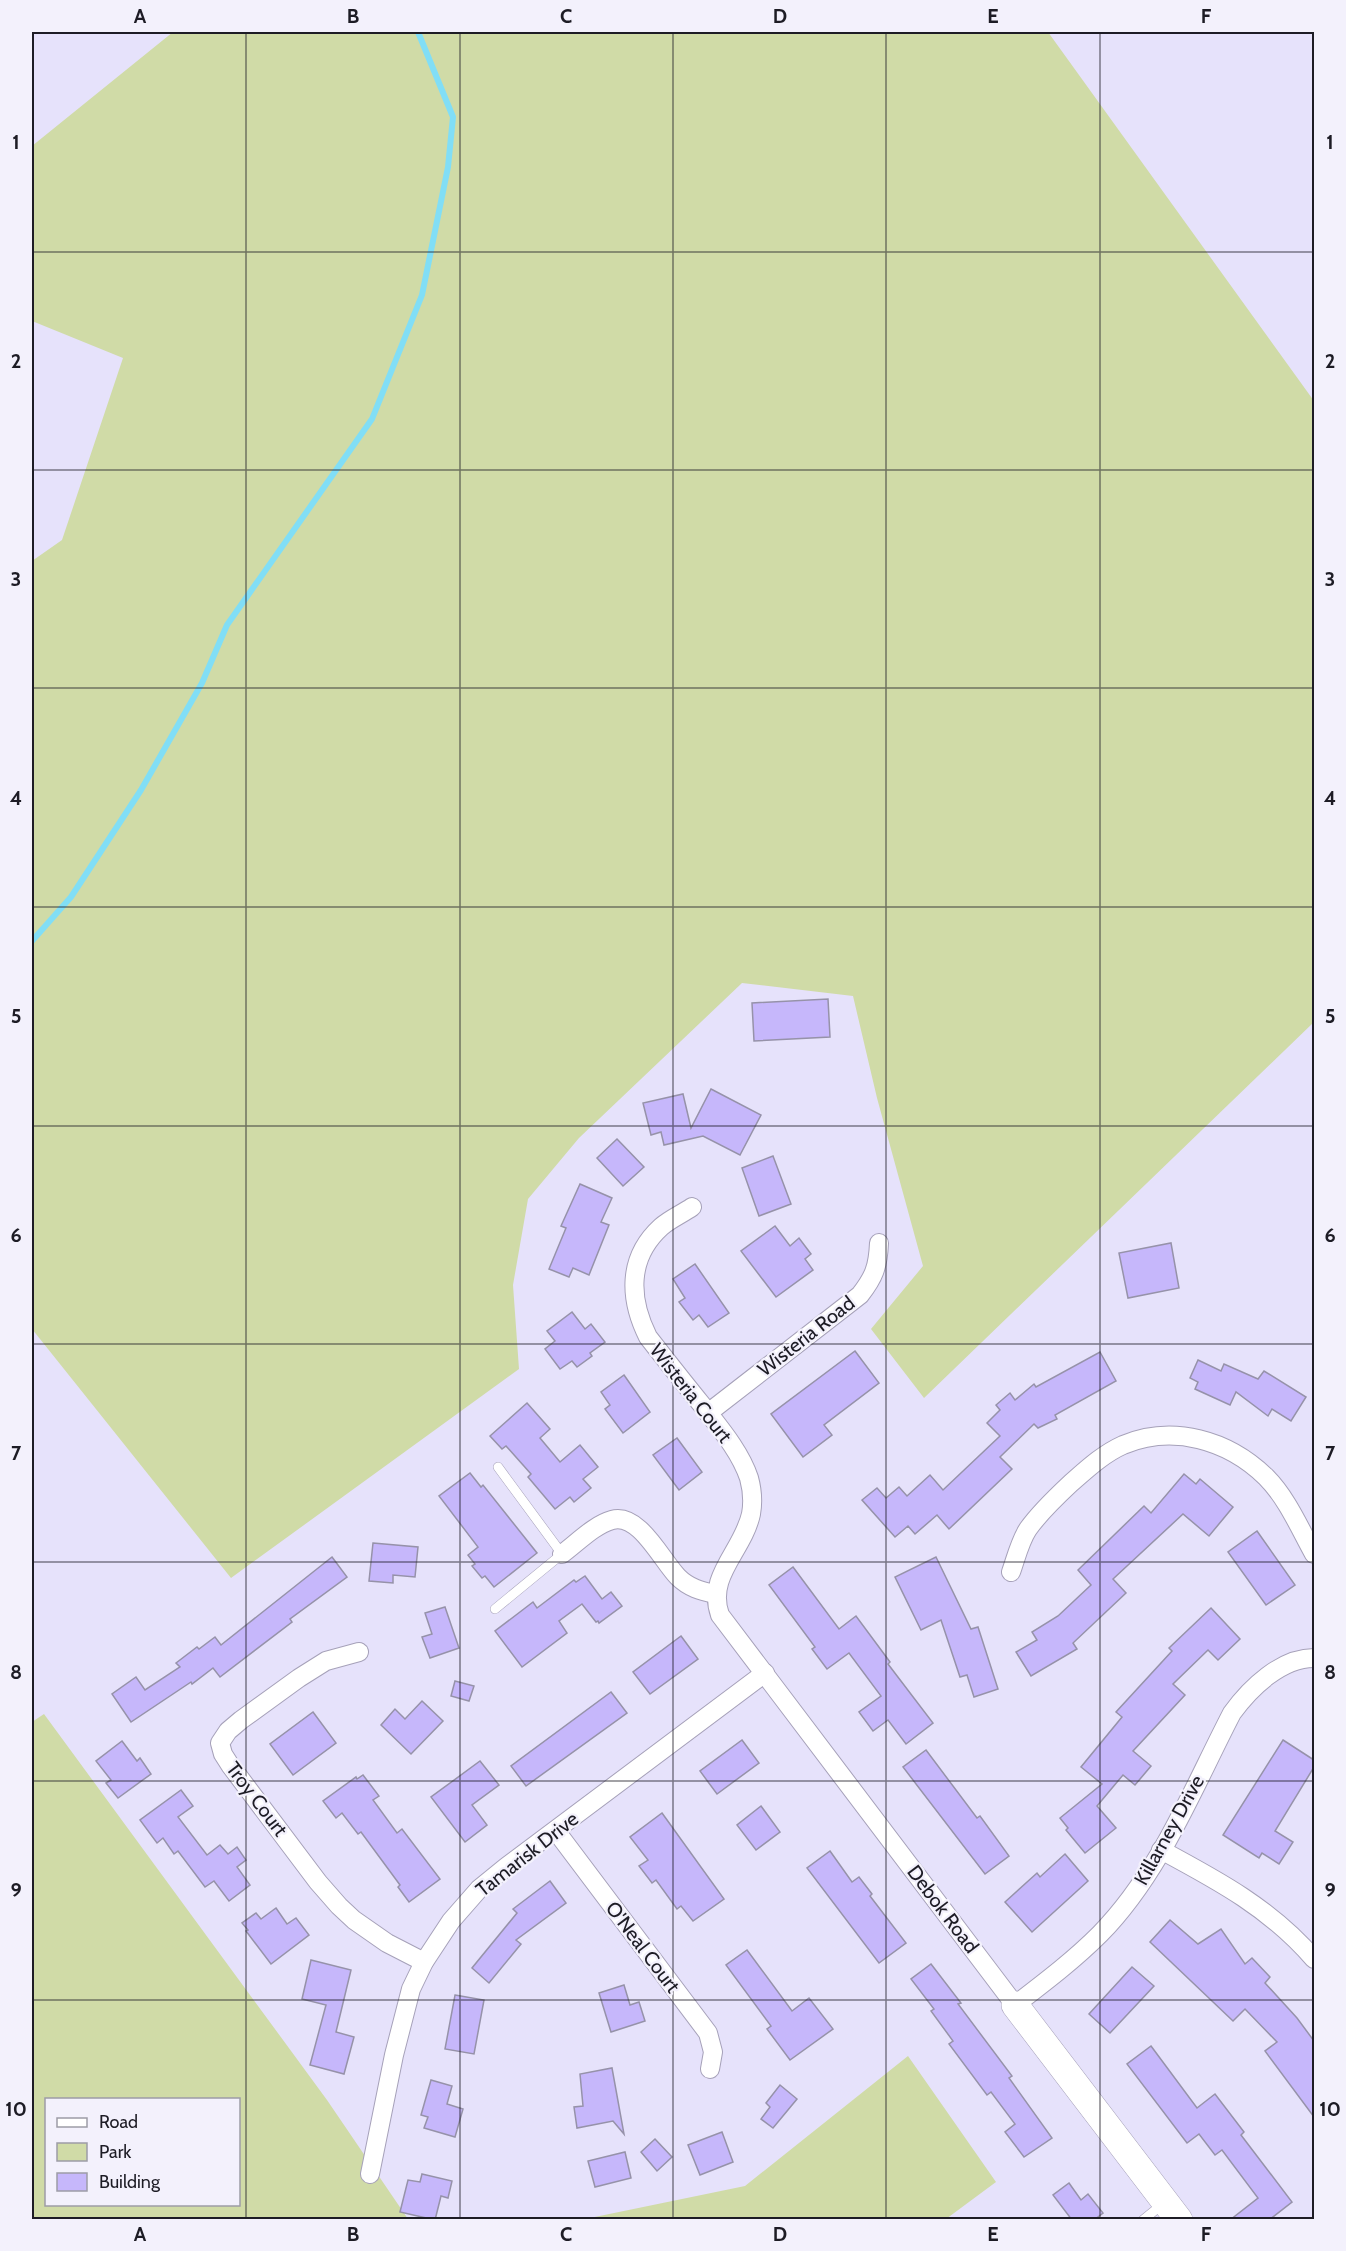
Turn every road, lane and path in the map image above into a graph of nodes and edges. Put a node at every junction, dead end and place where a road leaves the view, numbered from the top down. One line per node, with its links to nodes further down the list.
1 (692, 1207): 3 (street, Wisteria Court)
2 (879, 1243): 3 (street, Wisteria Road)
3 (708, 1413): 8 (street, Wisteria Court)
4 (498, 1467): 5 (lane)
5 (562, 1554): 8 (street); 9 (lane)
6 (1314, 1554): 7 (street)
7 (1011, 1572)
8 (715, 1594): 12 (street, Debok Road)
9 (495, 1609)
10 (358, 1652): 16 (street, Troy Court)
11 (1314, 1658): 14 (street, Killarney Drive)
12 (765, 1673): 13 (street, Tamarisk Drive); 17 (street, Debok Road)
13 (556, 1831): 16 (street, Tamarisk Drive); 18 (street, O'Neal Court)
14 (1161, 1850): 15 (street); 17 (street, Killarney Drive)
15 (1314, 1959)
16 (424, 1962): 19 (street, Tamarisk Drive)
17 (1015, 2005): 20 (street, Debok Road)
18 (710, 2070)
19 (370, 2175)
20 (1172, 2211): 21 (lane)
21 (1143, 2220)

